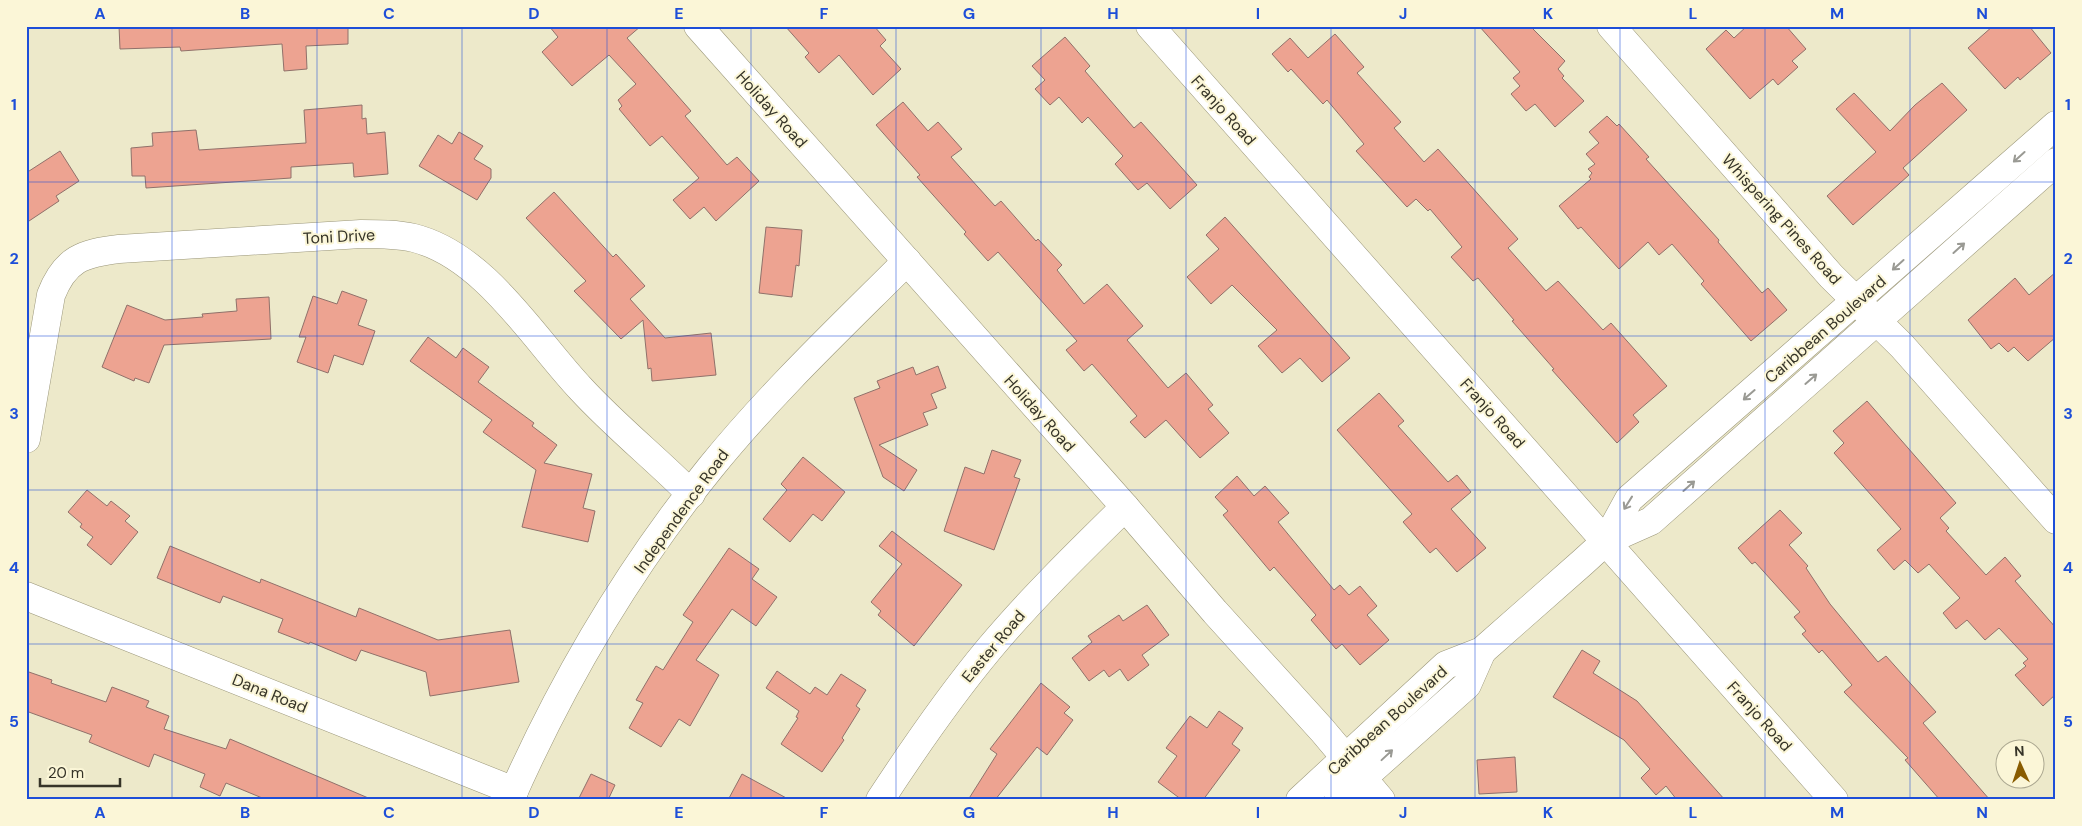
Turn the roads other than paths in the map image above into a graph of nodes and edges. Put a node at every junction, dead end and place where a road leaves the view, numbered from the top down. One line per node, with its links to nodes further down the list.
1 (698, 26): 6 (street, Holiday Road)
2 (1150, 26): 13 (street, Franjo Road)
3 (1624, 31): 7 (street, Whispering Pines Road)
4 (2056, 125): 7 (street, Caribbean Boulevard, one-way to 7)
5 (2056, 162): 8 (street, Caribbean Boulevard, one-way to 5)
6 (907, 261): 10 (street, Independence Road); 11 (street, Holiday Road)
7 (1856, 301): 8 (street, Whispering Pines Road); 13 (street, Caribbean Boulevard, one-way to 13)
8 (1876, 321): 12 (street, Whispering Pines Road); 13 (street, Caribbean Boulevard, one-way to 8)
9 (26, 439): 10 (street, Toni Drive)
10 (691, 494): 16 (street, Independence Road)
11 (1125, 506): 15 (street, Holiday Road); 17 (street, Easter Road)
12 (2056, 520)
13 (1606, 541): 15 (street, Caribbean Boulevard); 21 (street, Franjo Road)
14 (26, 596): 16 (street, Dana Road)
15 (1353, 768): 18 (street, Caribbean Boulevard); 19 (street, Caribbean Boulevard); 20 (street, Holiday Road)
16 (512, 796)
17 (880, 800)
18 (1300, 800)
19 (1338, 800)
20 (1381, 800)
21 (1834, 800)

